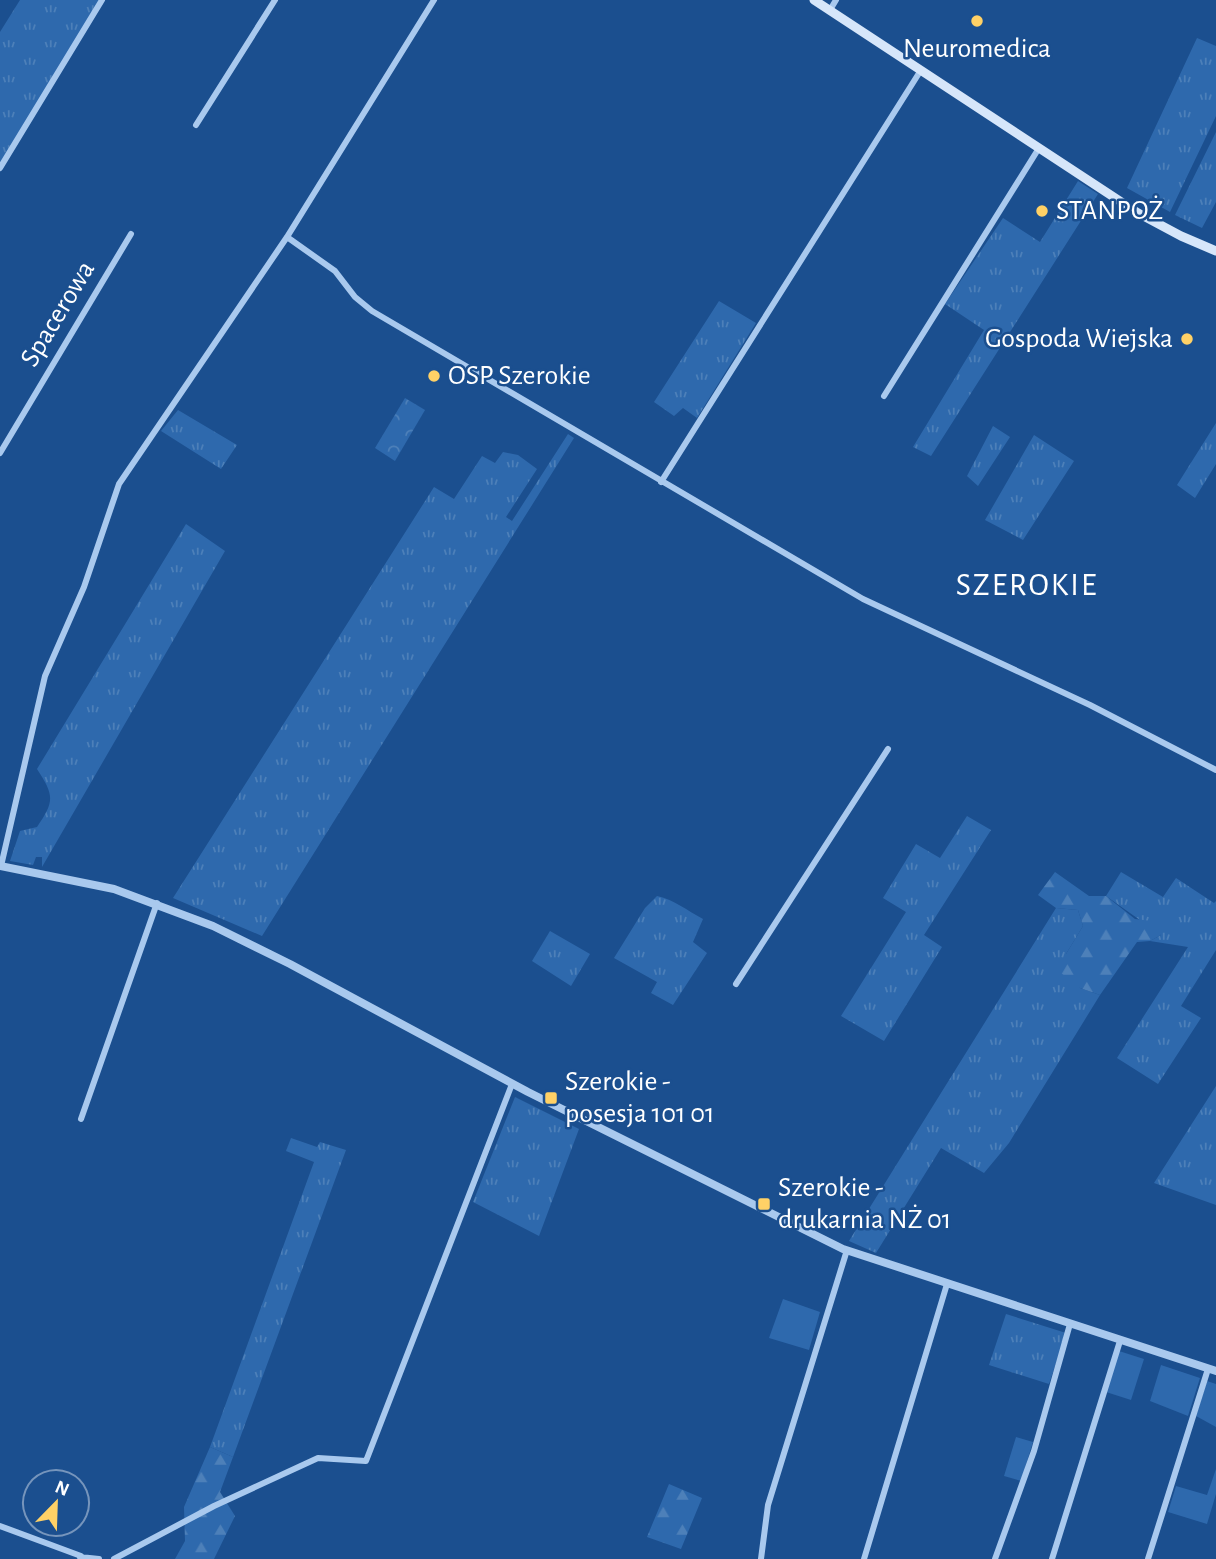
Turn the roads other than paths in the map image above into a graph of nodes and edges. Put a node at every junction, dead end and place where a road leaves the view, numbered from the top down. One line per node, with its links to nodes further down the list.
1 (102, 0): 10 (street)
2 (275, 0): 8 (street)
3 (434, 0): 12 (street)
4 (814, 0): 6 (main road)
5 (836, 0): 6 (street)
6 (830, 10): 7 (main road)
7 (921, 71): 9 (main road); 16 (street)
8 (196, 125)
9 (1039, 148): 13 (main road); 14 (street)
10 (0, 168)
11 (131, 234): 15 (street, Spacerowa)
12 (287, 237): 16 (street); 19 (street)
13 (1216, 251)
14 (884, 396)
15 (0, 453)
16 (661, 482): 18 (street)
17 (888, 749): 21 (street)
18 (1216, 770)
19 (1, 866): 20 (street)
20 (158, 904): 22 (street); 23 (street)
21 (736, 984)
22 (512, 1084): 24 (street); 32 (street)
23 (81, 1119)
24 (846, 1250): 25 (street); 33 (street)
25 (947, 1283): 26 (street); 34 (street)
26 (1070, 1324): 27 (street); 35 (street)
27 (1120, 1341): 28 (street); 36 (street)
28 (1212, 1370): 37 (street)
29 (0, 1526): 30 (street)
30 (80, 1558): 31 (street)
31 (99, 1559)
32 (114, 1559)
33 (761, 1559)
34 (864, 1559)
35 (995, 1559)
36 (1052, 1559)
37 (1148, 1559)

